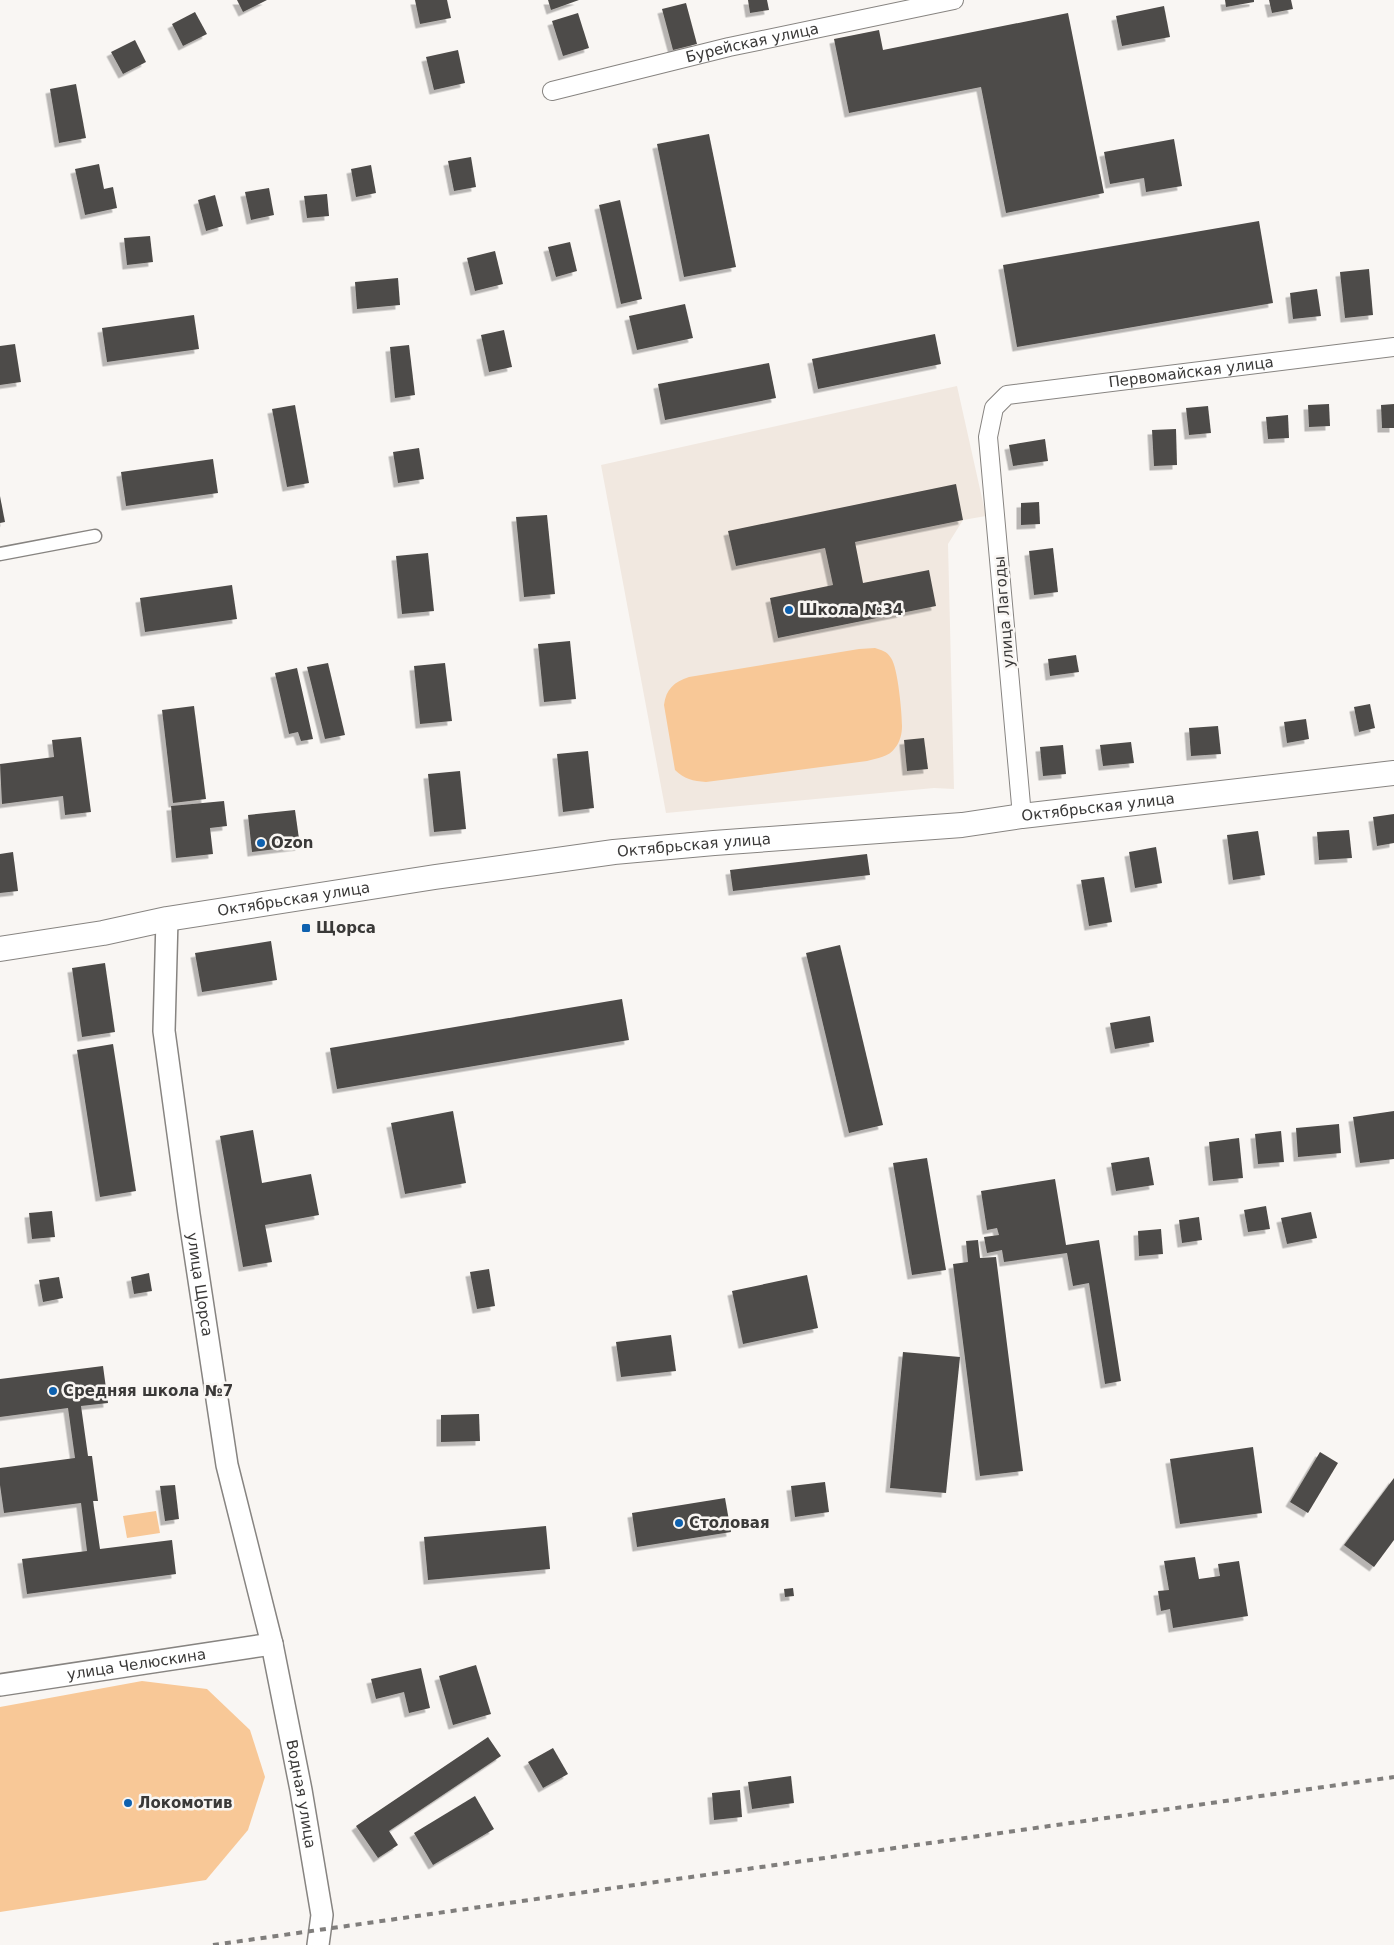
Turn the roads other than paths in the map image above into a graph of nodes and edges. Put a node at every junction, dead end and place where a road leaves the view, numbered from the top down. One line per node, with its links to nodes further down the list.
1 (954, 0): 2 (street, Бурейская улица)
2 (910, 4): 3 (street, Бурейская улица)
3 (552, 91)
4 (1394, 347): 5 (street, Первомайская улица)
5 (994, 408): 9 (street, улица Лагоды)
6 (96, 536): 7 (street)
7 (0, 554)
8 (1394, 773): 9 (main road, Октябрьская улица)
9 (1022, 816): 10 (main road, Октябрьская улица)
10 (167, 919): 11 (main road, Октябрьская улица); 12 (street, улица Щорса)
11 (0, 949)
12 (272, 1644): 13 (street, улица Челюскина); 14 (street, Водная улица)
13 (0, 1685)
14 (318, 1945)

